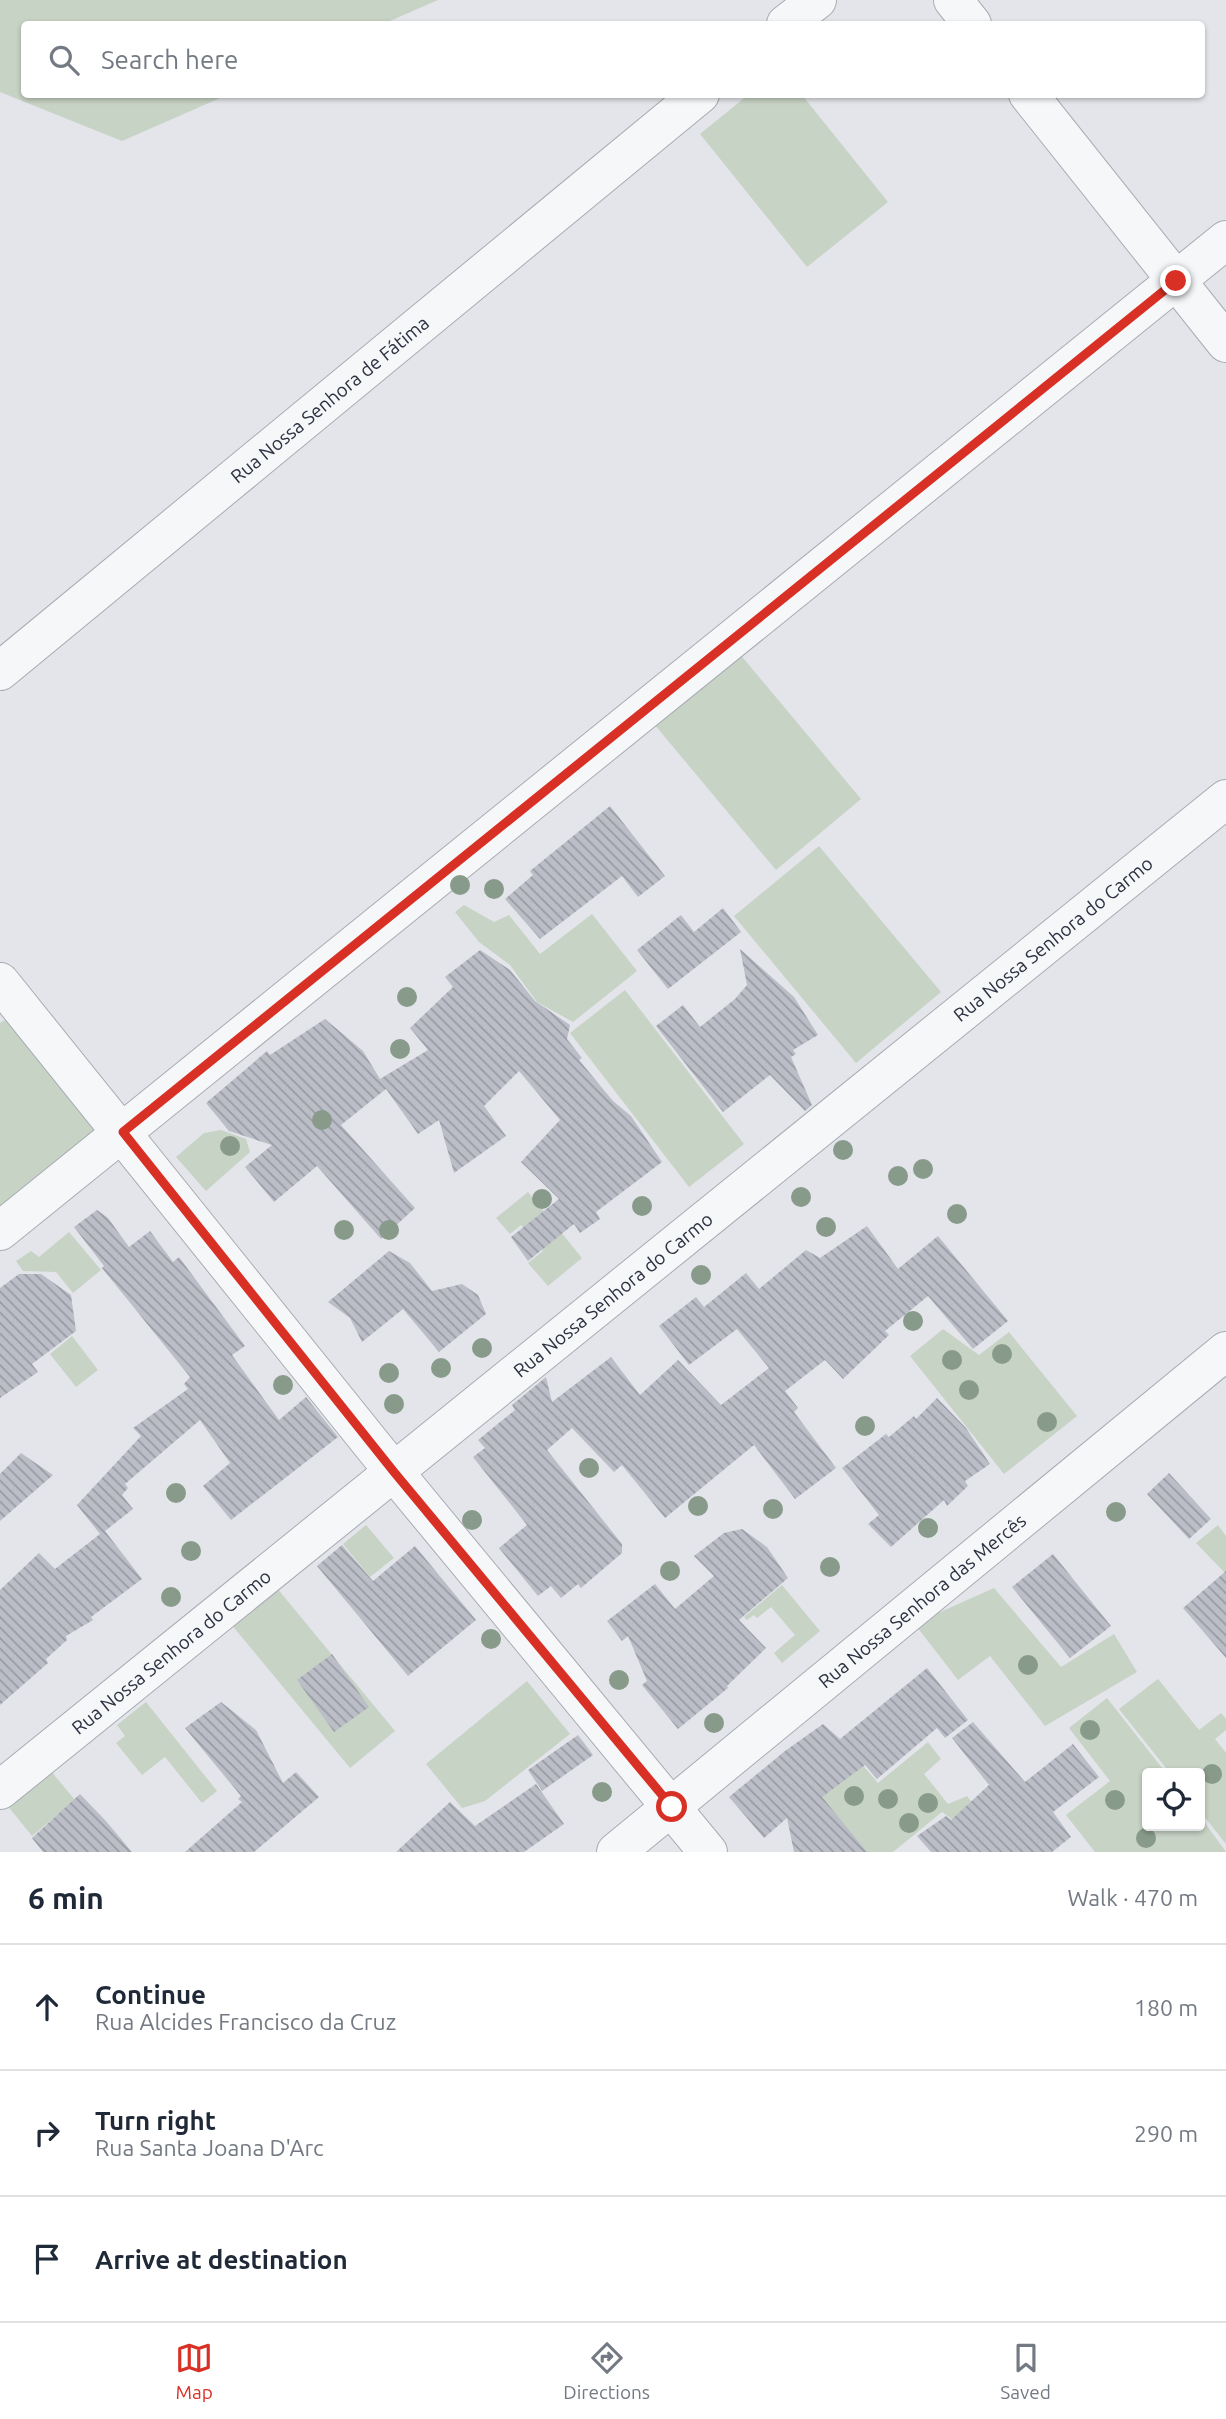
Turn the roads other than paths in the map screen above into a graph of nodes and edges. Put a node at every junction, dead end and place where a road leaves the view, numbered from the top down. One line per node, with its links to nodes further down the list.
1 (817, 0): 3 (street)
2 (953, 0): 4 (street)
3 (790, 21)
4 (970, 21)
5 (696, 98): 10 (street, Rua Nossa Senhora de Fátima)
6 (1031, 98): 8 (street)
7 (1226, 240): 8 (street)
8 (1176, 281): 9 (street); 13 (street)
9 (1226, 343)
10 (0, 671)
11 (1226, 799): 16 (street, Rua Nossa Senhora do Carmo)
12 (0, 982): 13 (street)
13 (123, 1132): 14 (street); 16 (street)
14 (0, 1231)
15 (1226, 1351): 18 (street, Rua Nossa Senhora das Mercês)
16 (394, 1472): 17 (street, Rua Nossa Senhora do Carmo); 18 (street)
17 (0, 1790)
18 (672, 1807): 19 (street, Rua Nossa Senhora das Mercês); 20 (street)
19 (616, 1852)
20 (708, 1852)

